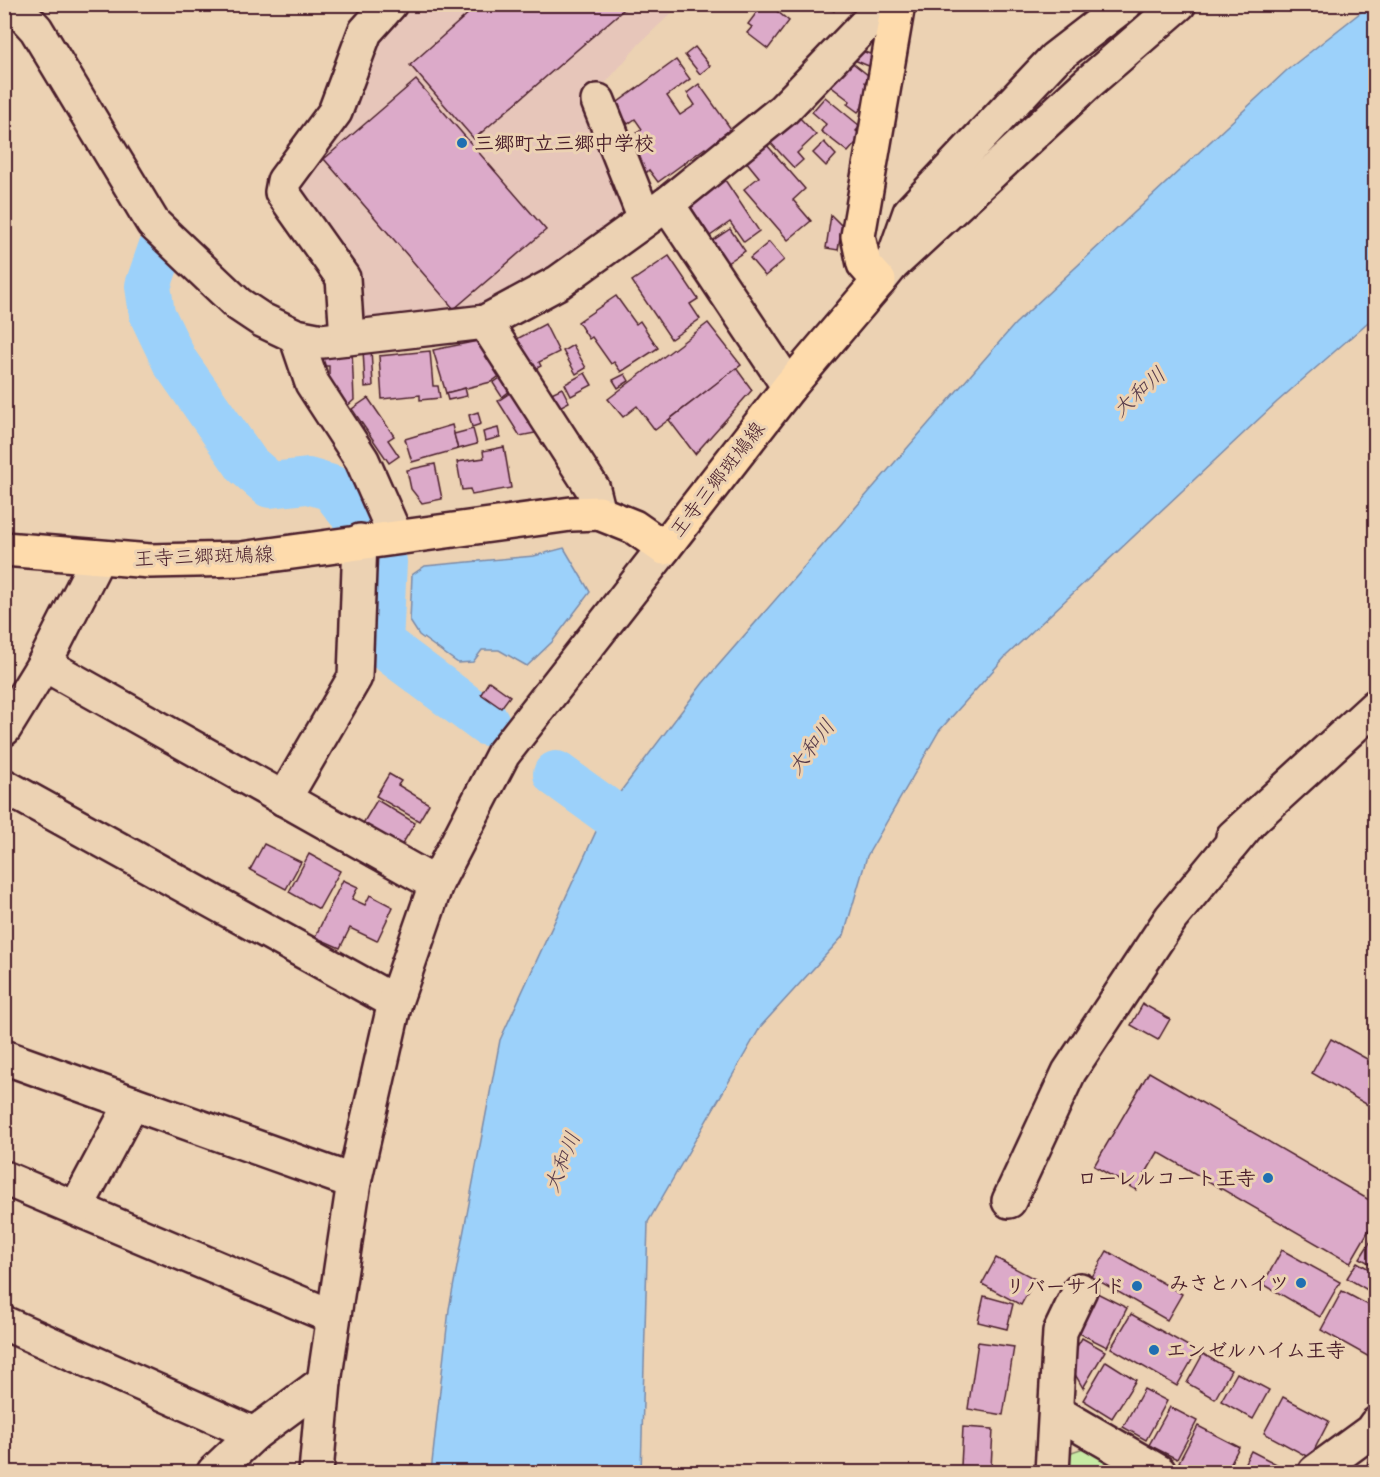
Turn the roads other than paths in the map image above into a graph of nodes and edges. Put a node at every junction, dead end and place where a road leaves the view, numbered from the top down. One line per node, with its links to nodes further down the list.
1 (13, 4): 11 (street)
2 (390, 4): 12 (street)
3 (885, 4): 8 (street)
4 (898, 4): 9 (main road)
5 (1125, 4): 9 (street)
6 (1179, 4): 9 (street)
7 (598, 101): 8 (street)
8 (656, 211): 10 (street); 13 (street)
9 (885, 273): 13 (main road, 王寺三郷斑鳩線)
10 (485, 322): 12 (street); 14 (street)
11 (296, 336): 12 (street); 15 (street)
12 (347, 338)
13 (789, 387): 17 (main road, 王寺三郷斑鳩線)
14 (599, 513): 15 (main road, 王寺三郷斑鳩線); 17 (main road, 王寺三郷斑鳩線)
15 (396, 537): 16 (main road, 王寺三郷斑鳩線)
16 (360, 541): 19 (main road, 王寺三郷斑鳩線); 24 (street)
17 (664, 548): 26 (street)
18 (4, 549): 19 (main road, 王寺三郷斑鳩線)
19 (98, 558): 20 (street)
20 (44, 664): 22 (street); 24 (street)
21 (1376, 706): 25 (street)
22 (7, 718)
23 (4, 786): 28 (street)
24 (284, 799): 26 (street)
25 (1250, 822): 27 (street); 33 (street)
26 (436, 884): 28 (street)
27 (1162, 888)
28 (395, 1002): 32 (street)
29 (4, 1057): 30 (street)
30 (132, 1103): 32 (street); 34 (street)
31 (4, 1178): 34 (street)
32 (354, 1182): 36 (street)
33 (1009, 1201)
34 (76, 1208): 36 (street)
35 (1080, 1290): 39 (street)
36 (333, 1317): 38 (street)
37 (4, 1323): 41 (street)
38 (324, 1382): 41 (street); 43 (street)
39 (1056, 1412): 44 (street); 45 (street)
40 (1376, 1424): 46 (street)
41 (254, 1434): 42 (street)
42 (214, 1473)
43 (316, 1473)
44 (1052, 1473)
45 (1159, 1473)
46 (1314, 1473)

